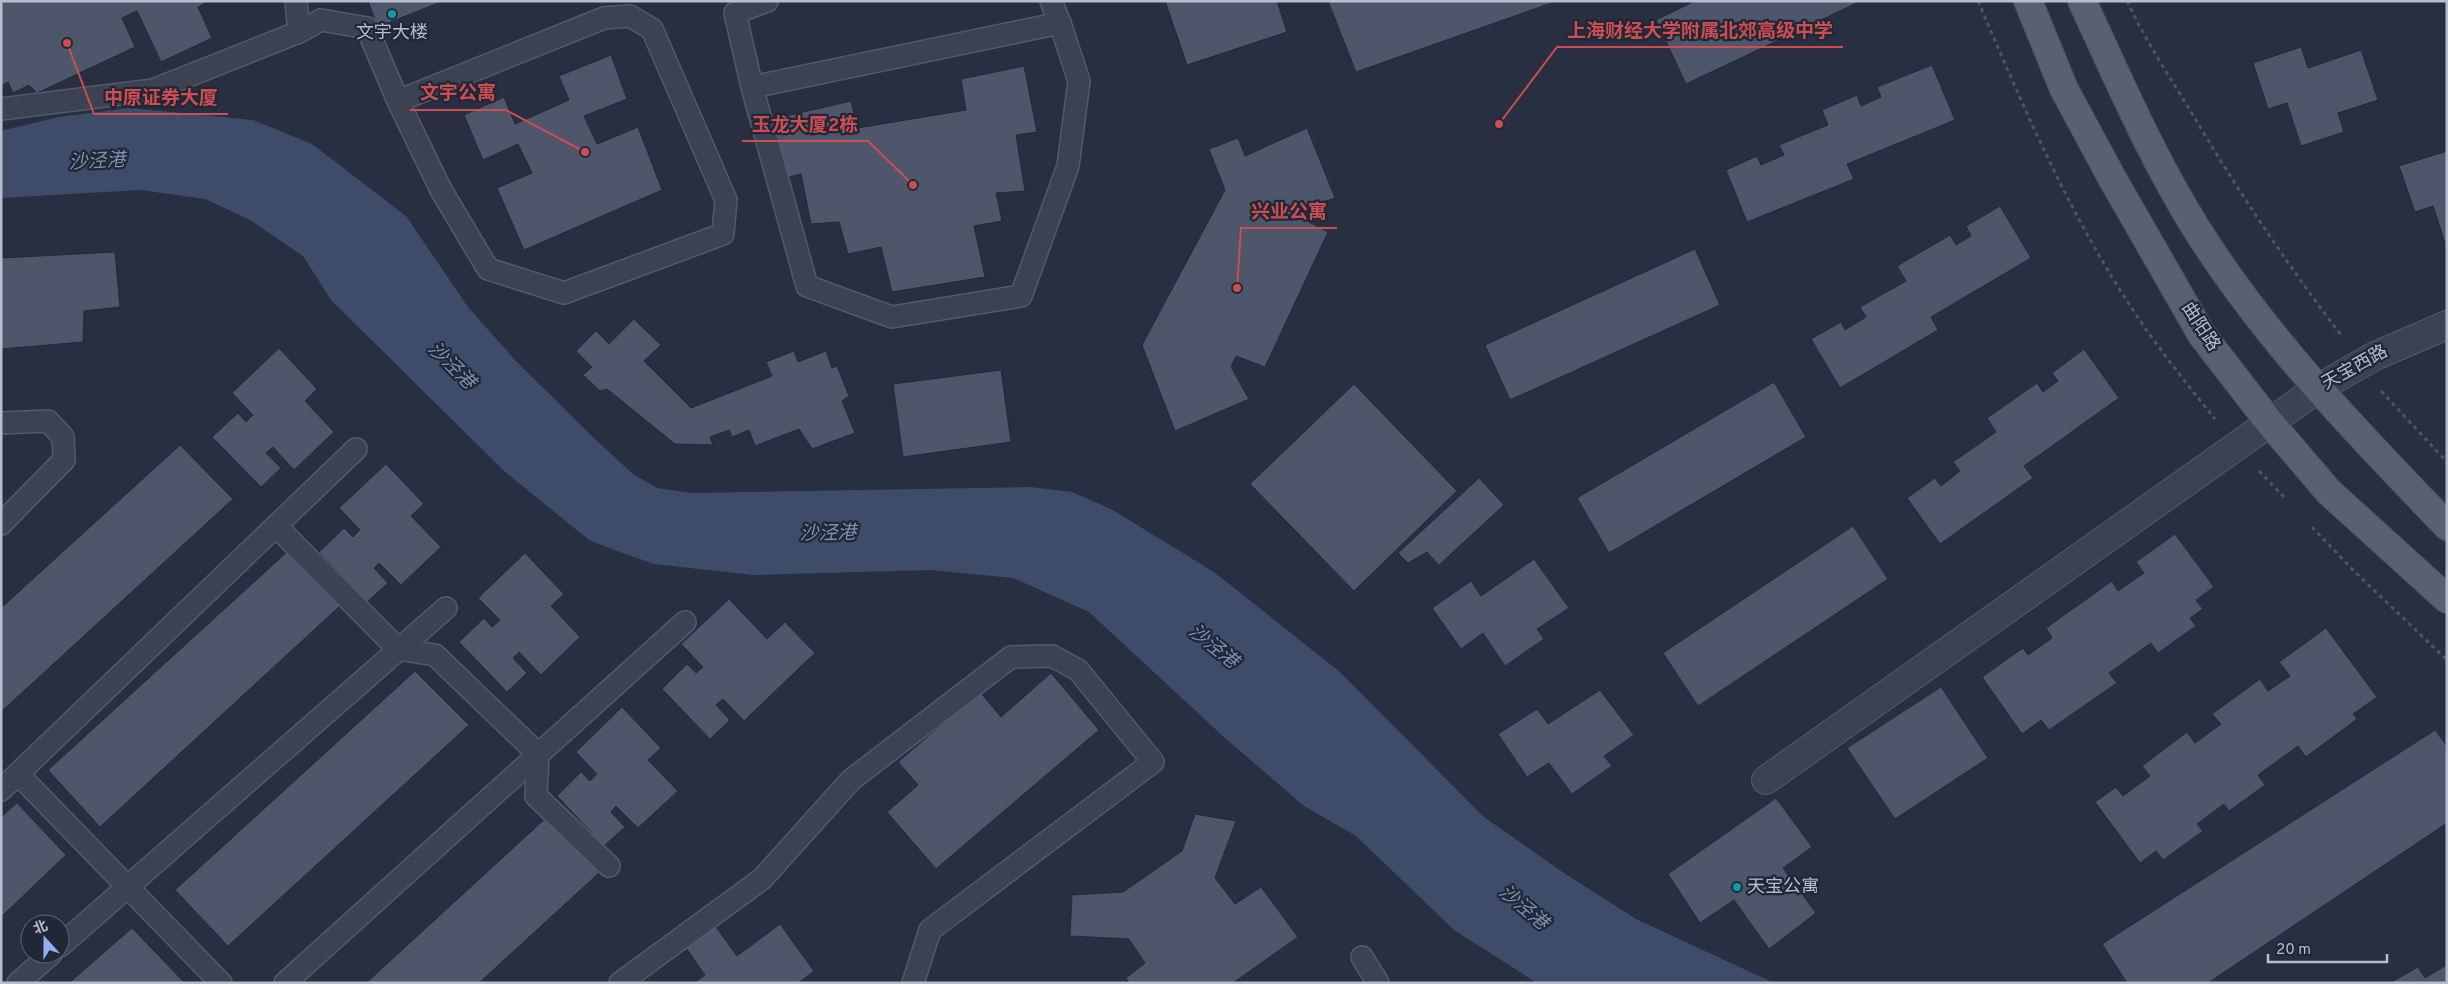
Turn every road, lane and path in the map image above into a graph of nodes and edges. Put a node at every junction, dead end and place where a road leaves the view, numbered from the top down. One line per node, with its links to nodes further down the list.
1 (296, 1): 8 (lane)
2 (767, 1): 9 (lane)
3 (1050, 1): 7 (lane)
4 (2028, 1): 16 (main road, 曲阳路)
5 (2082, 1): 14 (main road)
6 (2127, 1): 13 (path)
7 (1060, 24): 9 (lane); 9 (lane)
8 (299, 32): 10 (lane); 11 (lane)
9 (752, 87)
10 (398, 101): 10 (lane)
11 (1, 109)
12 (2447, 325): 13 (street, 天宝西路)
13 (2362, 364): 14 (street, 天宝西路); 18 (path)
14 (2317, 389): 16 (street, 天宝西路); 21 (main road)
15 (1, 423): 19 (lane)
16 (2270, 423): 22 (main road, 曲阳路); 28 (street, 天宝西路)
17 (356, 449): 20 (lane)
18 (2447, 462)
19 (1, 524)
20 (276, 526): 25 (lane); 27 (lane)
21 (2447, 526)
22 (2447, 599)
23 (446, 608): 25 (lane)
24 (685, 622): 26 (lane)
25 (398, 649): 26 (lane); 31 (lane)
26 (538, 754): 30 (lane); 37 (lane)
27 (18, 774): 29 (lane); 31 (lane)
28 (1766, 780)
29 (1, 790)
30 (609, 866)
31 (128, 886): 32 (lane); 36 (lane)
32 (70, 937)
33 (1362, 957): 40 (lane)
34 (39, 964): 35 (lane)
35 (18, 983)
36 (221, 983)
37 (285, 983)
38 (620, 983): 39 (lane)
39 (914, 983)
40 (1378, 983)

